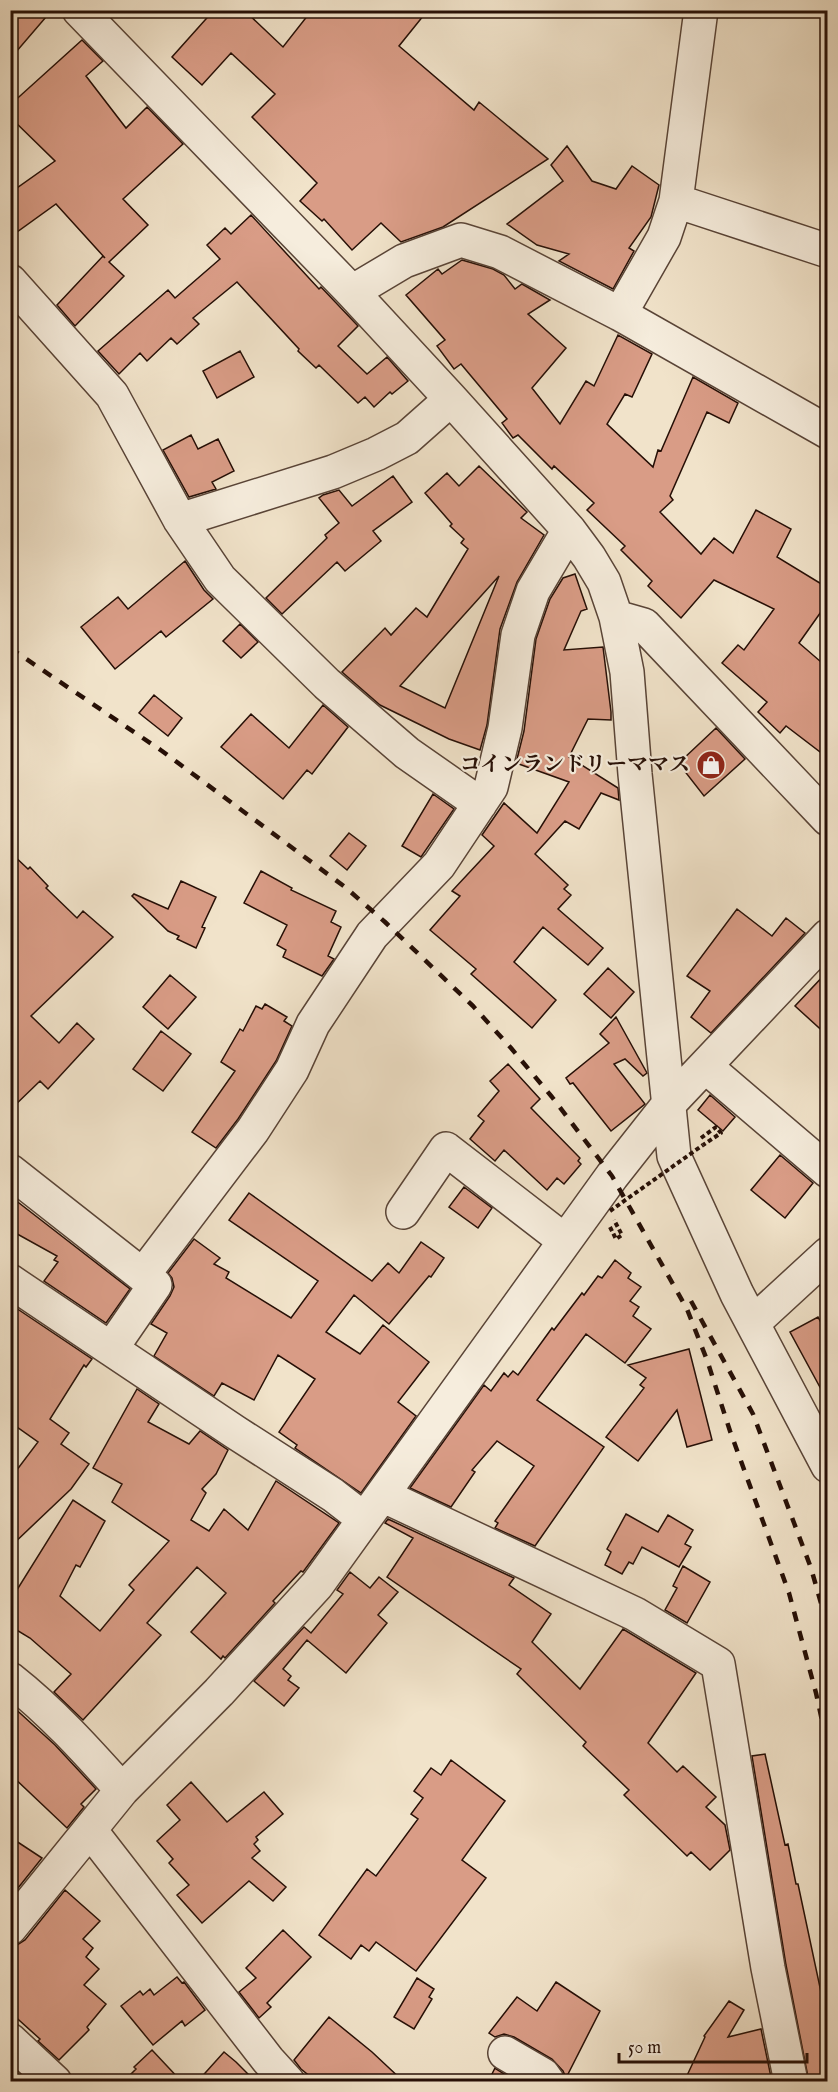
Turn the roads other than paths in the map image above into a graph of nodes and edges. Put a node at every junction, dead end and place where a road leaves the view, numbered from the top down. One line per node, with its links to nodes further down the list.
1 (80, 10): 6 (street)
2 (701, 10): 3 (street)
3 (676, 201): 4 (street); 7 (street)
4 (828, 251)
5 (10, 281): 10 (street)
6 (352, 292): 7 (street); 8 (street)
7 (620, 314): 9 (street)
8 (451, 399): 10 (street); 11 (street)
9 (828, 432)
10 (180, 520): 13 (street)
11 (569, 530): 12 (street); 13 (street)
12 (616, 617): 14 (street); 17 (street)
13 (480, 804): 23 (street)
14 (828, 819)
15 (828, 936): 16 (street)
16 (705, 1066): 17 (street); 19 (street)
17 (669, 1105): 21 (street); 25 (street)
18 (10, 1171): 23 (street)
19 (828, 1171)
20 (403, 1212): 21 (street)
21 (565, 1241): 28 (street)
22 (828, 1254): 25 (street)
23 (143, 1275): 26 (street)
24 (10, 1281): 26 (street)
25 (754, 1322): 27 (street)
26 (111, 1349): 28 (street)
27 (828, 1466)
28 (373, 1507): 30 (street); 38 (street)
29 (10, 1679): 30 (street)
30 (122, 1790): 31 (street)
31 (90, 1830): 32 (street); 36 (street)
32 (10, 1928)
33 (10, 2040): 35 (street)
34 (505, 2054): 37 (street)
35 (55, 2082)
36 (288, 2082)
37 (548, 2082)
38 (791, 2082)

